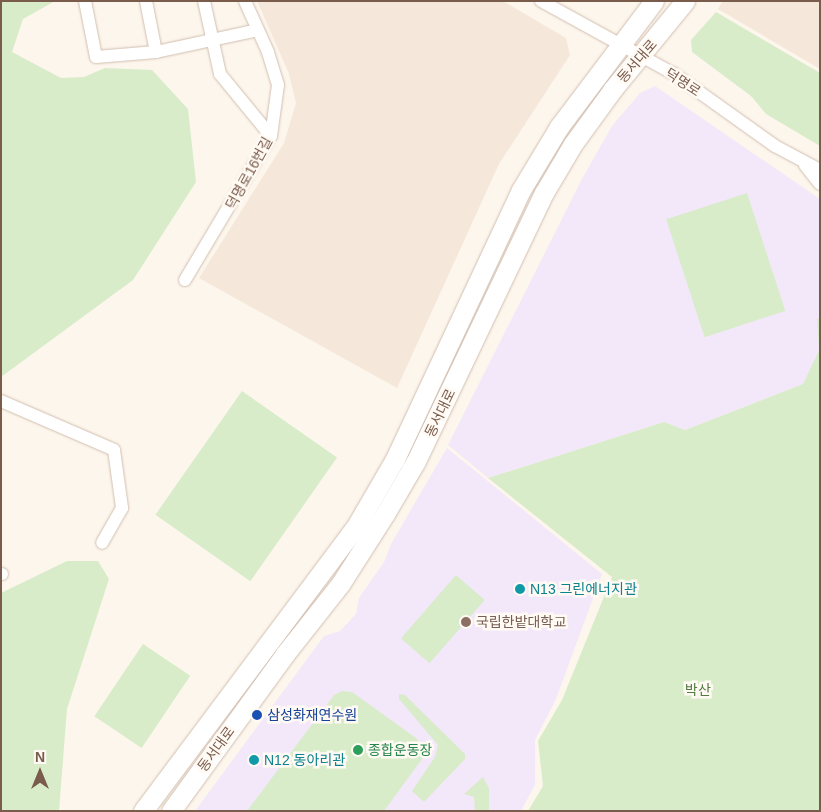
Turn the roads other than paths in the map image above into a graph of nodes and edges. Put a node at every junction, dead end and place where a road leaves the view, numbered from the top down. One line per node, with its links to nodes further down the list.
1 (86, 1): 11 (street)
2 (146, 1): 11 (street)
3 (204, 1): 9 (street)
4 (245, 1): 8 (street, 덕명로16번길)
5 (541, 1): 10 (street, 덕명로)
6 (654, 1): 10 (street, 동서대로)
7 (685, 1): 12 (street, 동서대로)
8 (258, 30): 9 (street); 13 (street, 덕명로16번길)
9 (211, 40): 11 (street); 13 (street)
10 (620, 45): 12 (street, 덕명로); 20 (street, 동서대로)
11 (156, 52)
12 (641, 56): 14 (street, 덕명로); 21 (street, 동서대로)
13 (271, 136): 17 (street, 덕명로16번길)
14 (805, 165): 15 (street, 덕명로); 16 (street)
15 (820, 170)
16 (820, 184)
17 (185, 280)
18 (1, 401): 19 (street)
19 (102, 543)
20 (143, 811)
21 (171, 811)

